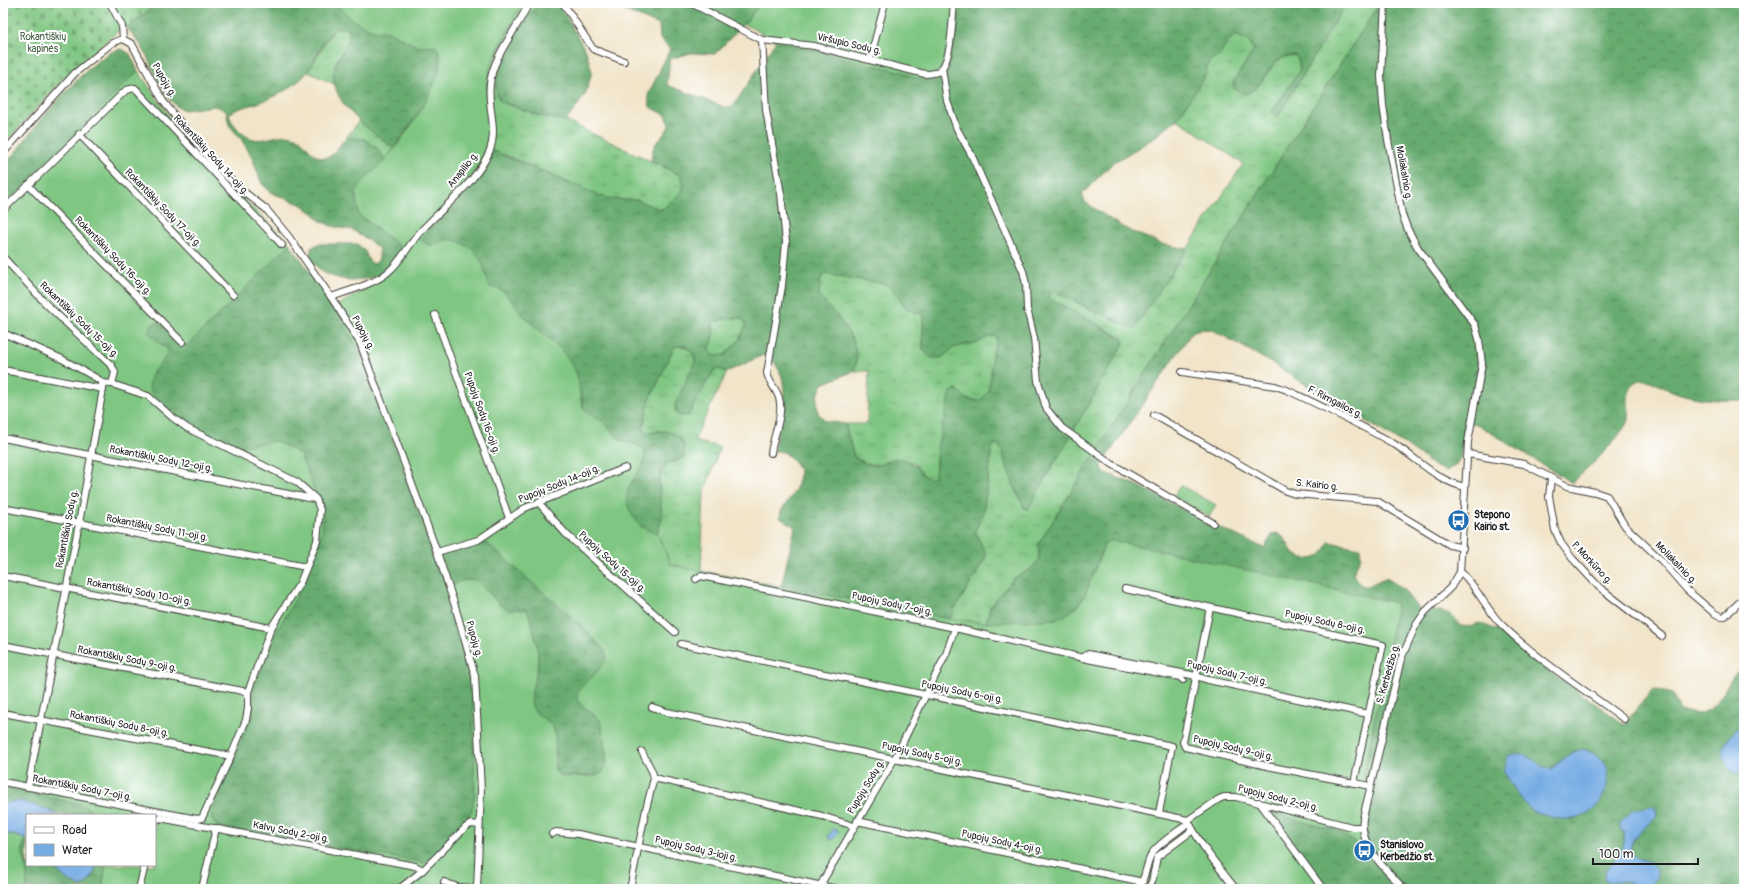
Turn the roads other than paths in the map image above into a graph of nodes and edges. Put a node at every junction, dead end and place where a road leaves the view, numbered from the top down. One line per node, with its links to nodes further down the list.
1 (110, 3): 8 (street)
2 (529, 3): 20 (street, Anapilio g.)
3 (563, 3): 11 (street)
4 (691, 3): 9 (street, Viršupio Sodų g.)
5 (885, 3): 10 (street)
6 (954, 3): 12 (street)
7 (1385, 3): 22 (street, Moliakalnio g.)
8 (123, 39): 14 (street); 20 (street, Pupojų g.)
9 (762, 40): 10 (street, Viršupio Sodų g.); 31 (street)
10 (870, 59): 12 (street, Viršupio Sodų g.)
11 (624, 61)
12 (942, 68): 42 (street)
13 (79, 134): 15 (street, Rokantiškių Sodų 14-oji g.); 17 (street, Rokantiškių Sodų 14-oji g.); 19 (street, Rokantiškių Sodų 17-oji g.)
14 (3, 153)
15 (28, 185): 16 (street, Rokantiškių Sodų 14-oji g.); 24 (street, Rokantiškių Sodų 16-oji g.)
16 (3, 210)
17 (282, 245)
18 (3, 257): 27 (street, Rokantiškių Sodų 15-oji g.)
19 (233, 295)
20 (331, 297): 44 (street, Pupojų g.)
21 (435, 315): 40 (street, Pupojų Sodų 16-oji g.)
22 (1475, 325): 32 (street, S. Kerbedžio g.)
23 (3, 333): 28 (street)
24 (182, 342)
25 (3, 370): 28 (street)
26 (1182, 372): 36 (street, F. Rimgailos g.)
27 (112, 384): 28 (street); 37 (street)
28 (102, 386): 33 (street, Rokantiškių Sodų g.)
29 (1154, 415): 43 (street, S. Kairio g.)
30 (3, 438): 33 (street, Rokantiškių Sodų 12-oji g.)
31 (771, 453)
32 (1468, 454): 35 (street); 36 (street, S. Kerbedžio g.)
33 (91, 455): 37 (street, Rokantiškių Sodų 12-oji g.); 41 (street, Rokantiškių Sodų g.)
34 (626, 468): 38 (street, Pupojų Sodų 14-oji g.)
35 (1551, 479): 51 (street, Moliakalnio g.); 56 (street, P. Morkūno g.)
36 (1465, 487): 43 (street, S. Kerbedžio g.)
37 (316, 499): 45 (street)
38 (539, 503): 40 (street, Pupojų Sodų 14-oji g.); 55 (street, Pupojų Sodų 15-oji g.)
39 (3, 508): 41 (street, Rokantiškių Sodų 11-oji g.)
40 (509, 518): 44 (street, Pupojų Sodų 14-oji g.)
41 (79, 522): 45 (street, Rokantiškių Sodų 11-oji g.); 49 (street, Rokantiškių Sodų g.)
42 (1213, 523)
43 (1462, 548): 46 (street, S. Kerbedžio g.)
44 (437, 552): 83 (street, Pupojų g.)
45 (306, 567): 53 (street)
46 (1460, 572): 68 (street); 76 (street, S. Kerbedžio g.)
47 (3, 576): 49 (street, Rokantiškių Sodų 10-oji g.)
48 (696, 579): 54 (street, Pupojų Sodų 7-oji g.)
49 (66, 587): 53 (street, Rokantiškių Sodų 10-oji g.); 59 (street, Rokantiškių Sodų g.)
50 (1125, 589): 52 (street, Pupojų Sodų 8-oji g.)
51 (1744, 598)
52 (1210, 608): 61 (street, Pupojų Sodų 9-oji g.); 67 (street, Pupojų Sodų 8-oji g.)
53 (272, 628): 63 (street)
54 (955, 628): 60 (street, Pupojų Sodų 7-oji g.); 64 (street, Pupojų Sodų g.)
55 (676, 632)
56 (1662, 636)
57 (681, 644): 64 (street, Pupojų Sodų 6-oji g.)
58 (3, 645): 59 (street, Rokantiškių Sodų 9-oji g.)
59 (53, 655): 63 (street, Rokantiškių Sodų 9-oji g.); 69 (street, Rokantiškių Sodų g.)
60 (1082, 658): 61 (street, Pupojų Sodų 7-oji g.); 62 (street, Pupojų Sodų 7-oji g.)
61 (1196, 676): 67 (street, Pupojų Sodų 7-oji g.); 75 (street, Pupojų Sodų 9-oji g.)
62 (1184, 680)
63 (248, 692): 71 (street)
64 (927, 695): 72 (street, Pupojų Sodų g.); 79 (street, Pupojų Sodų 6-oji g.)
65 (652, 707): 72 (street, Pupojų Sodų 5-oji g.)
66 (3, 713): 69 (street, Rokantiškių Sodų 8-oji g.)
67 (1368, 714): 75 (street, Pupojų Sodų 8-oji g.)
68 (1624, 719)
69 (42, 720): 71 (street, Rokantiškių Sodų 8-oji g.); 77 (street, Rokantiškių Sodų g.)
70 (642, 752): 73 (street)
71 (232, 756): 77 (street, Rokantiškių Sodų 7-oji g.)
72 (895, 758): 79 (street, Pupojų Sodų 5-oji g.); 82 (street, Pupojų Sodų g.)
73 (654, 778): 82 (street, Pupojų Sodų 4-oji g.); 88 (street)
74 (3, 782): 77 (street, Rokantiškių Sodų 7-oji g.)
75 (1354, 783): 76 (street, Pupojų Sodų 9-oji g.)
76 (1370, 786): 84 (street, S. Kerbedžio g.)
77 (28, 787)
78 (1259, 802): 81 (street, Pupojų Sodų 2-oji g.); 84 (street, Pupojų Sodų 2-oji g.); 104 (street)
79 (1159, 813): 81 (street, Pupojų Sodų 5-oji g.)
80 (156, 820): 85 (street, Kalvų Sodų 2-oji g.)
81 (1188, 820): 86 (street); 92 (street, Pupojų Sodų 2-oji g.)
82 (856, 823): 92 (street, Pupojų Sodų 4-oji g.); 93 (street, Pupojų Sodų g.)
83 (479, 825): 90 (street); 95 (street, Pupojų g.)
84 (1362, 827): 105 (street, S. Kerbedžio g.)
85 (216, 828): 90 (street, Kalvų Sodų 2-oji g.); 97 (street)
86 (1193, 830): 102 (street); 103 (street)
87 (552, 834): 88 (street, Pupojų Sodų 3-ioji g.)
88 (639, 847): 93 (street, Pupojų Sodų 3-ioji g.); 99 (street)
89 (145, 866): 96 (street)
90 (423, 870): 98 (street)
91 (444, 882): 94 (street)
92 (1143, 882): 101 (street, Pupojų Sodų 2-oji g.)
93 (819, 887): 100 (street, Pupojų Sodų 3-ioji g.)
94 (457, 888): 95 (street)
95 (477, 888)
96 (139, 889)
97 (202, 889)
98 (399, 889)
99 (630, 889)
100 (837, 889)
101 (1136, 889)
102 (1148, 889)
103 (1236, 889)
104 (1323, 889)
105 (1404, 889)

